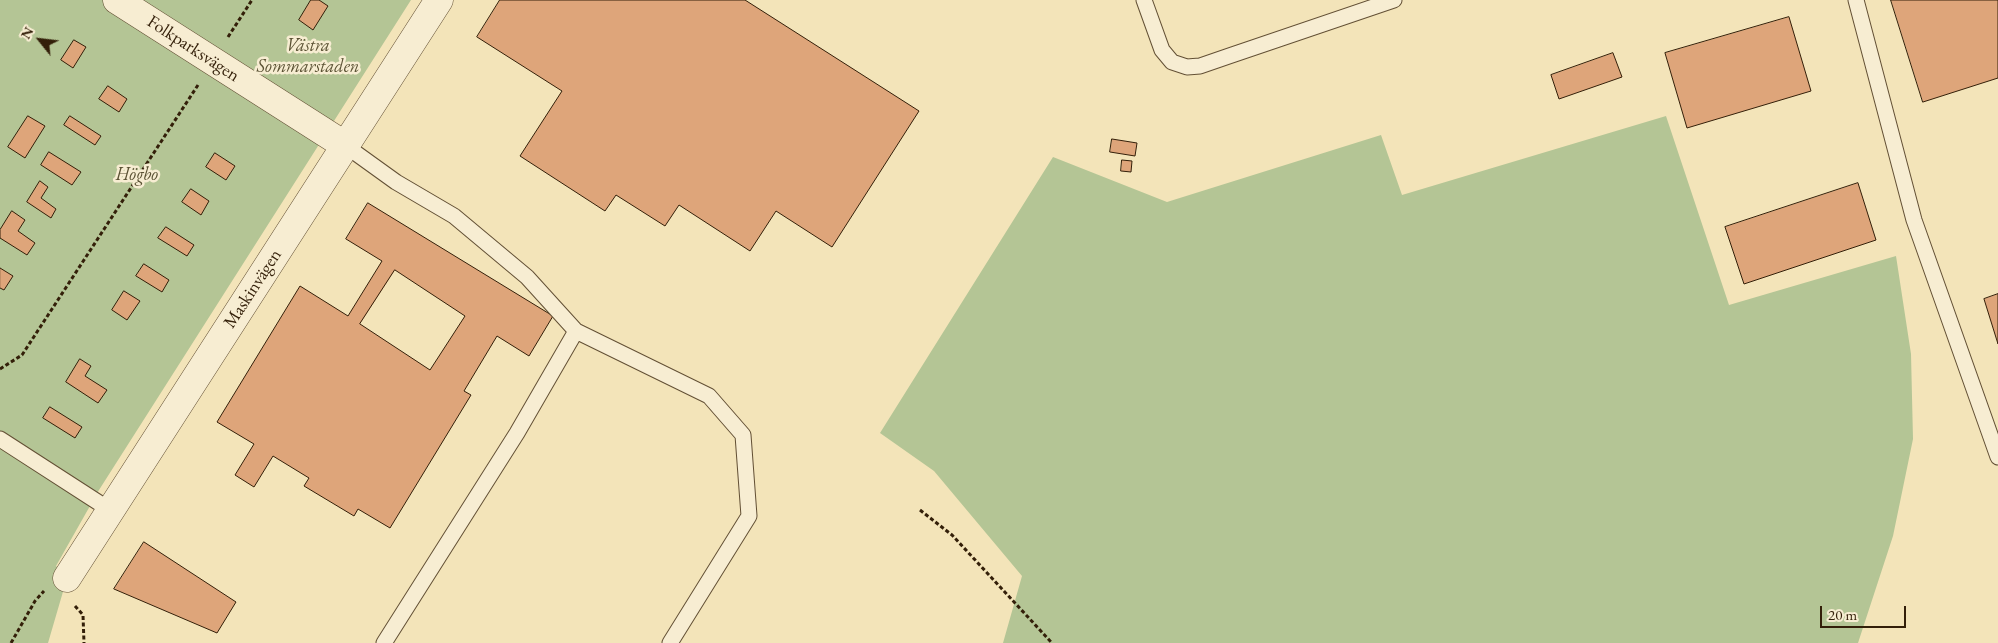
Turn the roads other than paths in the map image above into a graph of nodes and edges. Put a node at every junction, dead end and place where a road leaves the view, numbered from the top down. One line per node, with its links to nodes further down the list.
1 (117, 0): 6 (street, Folkparksvägen)
2 (439, 0): 6 (street, Maskinvägen)
3 (1144, 0): 4 (lane)
4 (1394, 0)
5 (1856, 0): 9 (lane)
6 (346, 146): 7 (lane); 10 (street, Maskinvägen)
7 (576, 331): 12 (lane); 13 (lane)
8 (0, 439): 10 (lane)
9 (1998, 456)
10 (110, 510): 11 (street, Maskinvägen)
11 (67, 578)
12 (384, 643)
13 (670, 643)

